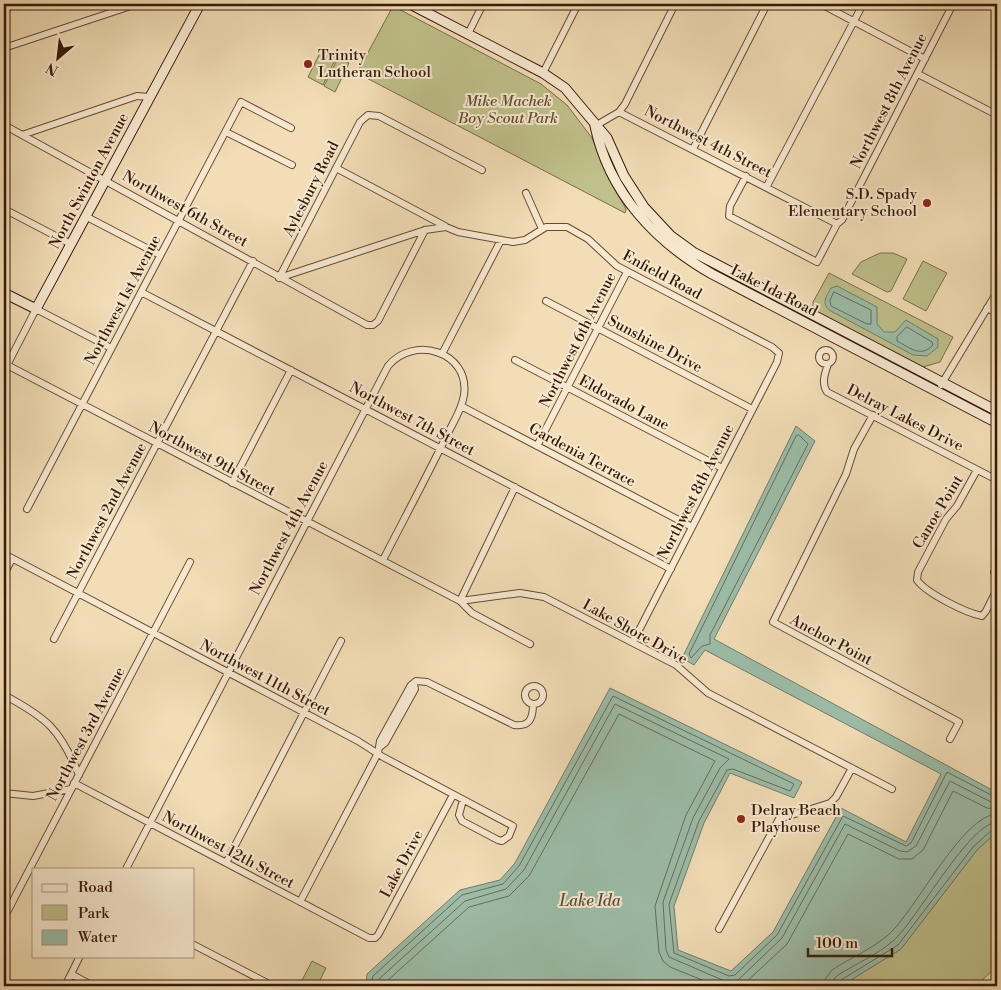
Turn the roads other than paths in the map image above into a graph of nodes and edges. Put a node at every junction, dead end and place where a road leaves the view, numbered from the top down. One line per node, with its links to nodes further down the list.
1 (8, 4): 12 (street)
2 (137, 4): 15 (street)
3 (200, 4): 19 (street, North Swinton Avenue)
4 (410, 4): 14 (street, Lake Ida Road)
5 (484, 4): 14 (street)
6 (578, 4): 17 (street)
7 (675, 4): 21 (street)
8 (767, 4): 28 (street)
9 (821, 4): 13 (street)
10 (862, 4): 13 (street)
11 (953, 4): 16 (street, Northwest 8th Avenue)
12 (4, 11)
13 (853, 20): 16 (street); 34 (street)
14 (468, 34): 17 (street, Lake Ida Road)
15 (4, 48)
16 (925, 59): 18 (street, Northwest 8th Avenue)
17 (543, 73): 24 (street, Lake Ida Road)
18 (918, 74): 22 (street); 39 (street, Northwest 8th Avenue)
19 (148, 97): 27 (street); 33 (street, North Swinton Avenue)
20 (997, 104): 22 (street)
21 (619, 112): 24 (street); 28 (street, Northwest 4th Street)
22 (995, 114)
23 (4, 125): 27 (street, Northwest 6th Street)
24 (595, 126): 47 (street, Lake Ida Road)
25 (291, 128): 26 (street, Northwest 1st Avenue)
26 (226, 132): 29 (street); 38 (street, Northwest 1st Avenue)
27 (22, 135): 33 (street, Northwest 6th Street)
28 (693, 149): 32 (street, Northwest 4th Street)
29 (292, 166)
30 (336, 168): 31 (street, Aylesbury Road); 40 (street); 49 (street, Aylesbury Road)
31 (482, 170)
32 (746, 176): 34 (street, Northwest 4th Street); 39 (street, Northwest 8th Avenue)
33 (105, 180): 37 (street, North Swinton Avenue); 38 (street, Northwest 6th Street)
34 (767, 186): 39 (street, Northwest 4th Street)
35 (526, 193): 41 (street)
36 (4, 209): 44 (street)
37 (86, 216): 44 (street, North Swinton Avenue); 45 (street)
38 (178, 221): 45 (street, Northwest 1st Avenue); 46 (street, Northwest 6th Street)
39 (837, 224)
40 (446, 226): 42 (street, Enfield Road); 43 (street, Enfield Road)
41 (542, 229): 43 (street, Enfield Road); 48 (street, Enfield Road)
42 (425, 230): 49 (street, Enfield Road); 49 (street, Northwest 6th Street)
43 (501, 240): 63 (street)
44 (71, 244): 55 (street, North Swinton Avenue)
45 (160, 256): 51 (street, Northwest 1st Avenue)
46 (253, 261): 49 (street, Northwest 6th Street); 60 (street, Northwest 2nd Avenue)
47 (704, 264): 56 (street, Lake Ida Road); 57 (street, Lake Ida Road)
48 (627, 272): 59 (street, Northwest 6th Avenue); 62 (street, Enfield Road)
49 (279, 278)
50 (4, 292): 55 (street)
51 (141, 292): 60 (street, Northwest 7th Street); 61 (street, Northwest 1st Avenue)
52 (997, 292): 54 (street)
53 (546, 301): 59 (street, Sunshine Drive)
54 (987, 308): 58 (street); 69 (street)
55 (36, 309): 61 (street); 66 (street, North Swinton Avenue)
56 (803, 310): 57 (street); 69 (street, Lake Ida Road)
57 (786, 312): 69 (street, Lake Ida Road)
58 (997, 313)
59 (598, 329): 68 (street, Northwest 6th Avenue); 73 (street, Sunshine Drive)
60 (216, 331): 67 (street, Northwest 7th Street); 77 (street, Northwest 2nd Avenue)
61 (112, 348): 70 (street, Northwest 1st Avenue)
62 (779, 353): 73 (street, Northwest 8th Avenue)
63 (442, 354): 71 (street); 72 (street, Northwest 4th Avenue)
64 (515, 360): 68 (street, Eldorado Lane)
65 (828, 364): 75 (street, Delray Lakes Drive)
66 (5, 368): 70 (street, Northwest 9th Street)
67 (291, 370): 72 (street, Northwest 7th Street); 83 (street)
68 (568, 387): 78 (street, Northwest 6th Avenue); 80 (street, Eldorado Lane)
69 (940, 387): 74 (street, Lake Ida Road); 76 (street, Lake Ida Road)
70 (82, 404): 77 (street, Northwest 9th Street); 85 (street, Northwest 1st Avenue)
71 (461, 406): 78 (street, Gardenia Terrace); 79 (street)
72 (366, 409): 79 (street, Northwest 7th Street); 86 (street, Northwest 4th Avenue)
73 (752, 409): 80 (street, Northwest 8th Avenue)
74 (997, 411)
75 (873, 415): 81 (street, Delray Lakes Drive); 108 (street, Anchor Point)
76 (997, 422)
77 (157, 444): 83 (street, Northwest 9th Street); 97 (street, Northwest 2nd Avenue)
78 (537, 446): 87 (street, Gardenia Terrace)
79 (440, 448): 84 (street, Northwest 7th Street); 90 (street)
80 (722, 468): 87 (street, Northwest 8th Avenue)
81 (978, 470): 82 (street, Delray Lakes Drive); 96 (street, Canoe Point)
82 (997, 480)
83 (232, 483): 86 (street, Northwest 9th Street)
84 (516, 488): 93 (street, Northwest 7th Street); 98 (street)
85 (26, 509)
86 (307, 522): 90 (street, Northwest 9th Street); 104 (street, Northwest 4th Avenue)
87 (692, 527): 93 (street, Northwest 8th Avenue)
88 (4, 554): 89 (street, Northwest 11th Street)
89 (12, 559): 94 (street); 97 (street, Northwest 11th Street)
90 (383, 560): 98 (street, Northwest 9th Street)
91 (190, 562): 99 (street, Northwest 3rd Avenue)
92 (997, 566): 95 (street)
93 (671, 569): 102 (street, Northwest 8th Avenue)
94 (4, 574)
95 (997, 577)
96 (997, 589)
97 (78, 593): 99 (street, Northwest 11th Street); 100 (street, Northwest 2nd Avenue)
98 (460, 600): 102 (street, Lake Shore Drive); 103 (street, Northwest 9th Street)
99 (153, 633): 104 (street, Northwest 11th Street); 111 (street, Northwest 3rd Avenue)
100 (54, 639)
101 (341, 640): 107 (street)
102 (633, 642): 110 (street, Lake Shore Drive)
103 (530, 644)
104 (227, 672): 107 (street, Northwest 11th Street); 117 (street, Northwest 4th Avenue)
105 (4, 695): 111 (street)
106 (533, 704): 109 (street)
107 (304, 712): 109 (street, Northwest 11th Street); 118 (street)
108 (950, 739)
109 (379, 750): 115 (street, Northwest 11th Street); 120 (street)
110 (852, 768): 113 (street, Lake Shore Drive); 122 (street)
111 (79, 775): 112 (street, Northwest 3rd Avenue)
112 (73, 786): 114 (street); 117 (street, Northwest 12th Street); 121 (street, Northwest 3rd Avenue)
113 (892, 789)
114 (4, 792)
115 (453, 795): 116 (street, Northwest 11th Street); 123 (street, Lake Drive)
116 (463, 800): 116 (street, Northwest 11th Street)
117 (149, 823): 118 (street, Northwest 12th Street); 119 (street, Northwest 4th Avenue)
118 (226, 863): 120 (street, Northwest 12th Street)
119 (126, 868)
120 (300, 902): 123 (street, Northwest 12th Street)
121 (4, 918)
122 (719, 929)
123 (369, 938)
124 (195, 946): 129 (street)
125 (79, 958): 126 (street)
126 (71, 974): 127 (street); 128 (street)
127 (65, 986)
128 (93, 986)
129 (273, 986)

